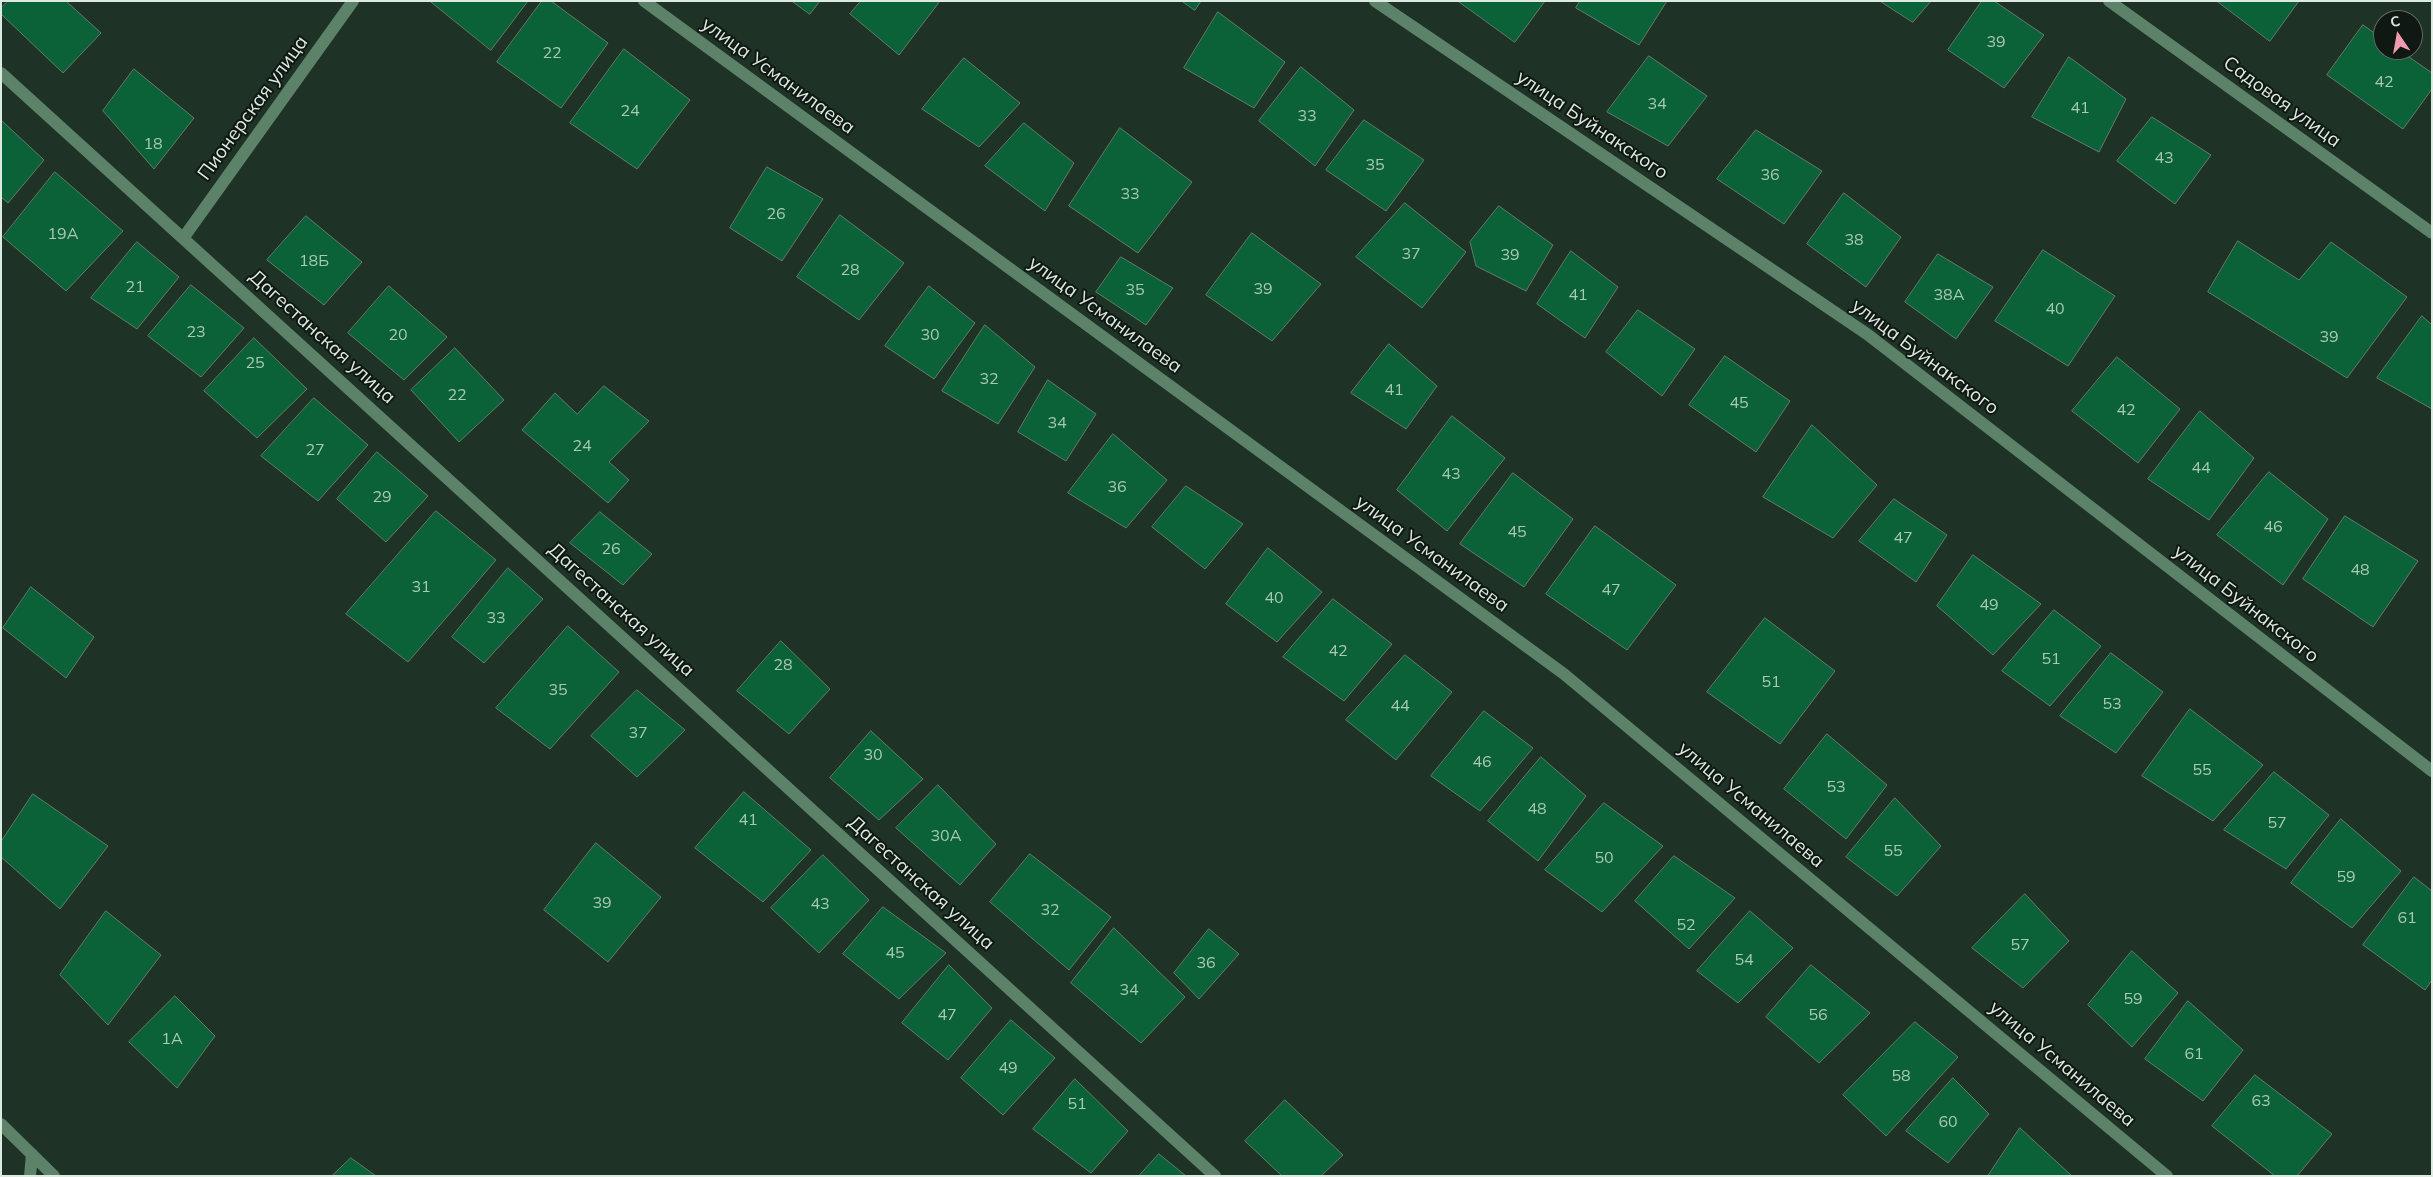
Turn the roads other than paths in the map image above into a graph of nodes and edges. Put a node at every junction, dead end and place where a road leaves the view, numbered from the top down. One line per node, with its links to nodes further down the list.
1 (353, 1): 7 (street, Пионерская улица)
2 (644, 1): 14 (street, улица Усманилаева)
3 (1375, 1): 8 (street, улица Буйнакского)
4 (2109, 1): 6 (street, Садовая улица)
5 (1, 73): 7 (street, Дагестанская улица)
6 (2432, 233)
7 (184, 237): 13 (street, Дагестанская улица)
8 (2432, 771)
9 (1, 1124): 10 (street)
10 (32, 1154): 11 (street); 12 (street)
11 (30, 1176)
12 (54, 1176)
13 (1215, 1176)
14 (2167, 1176)

